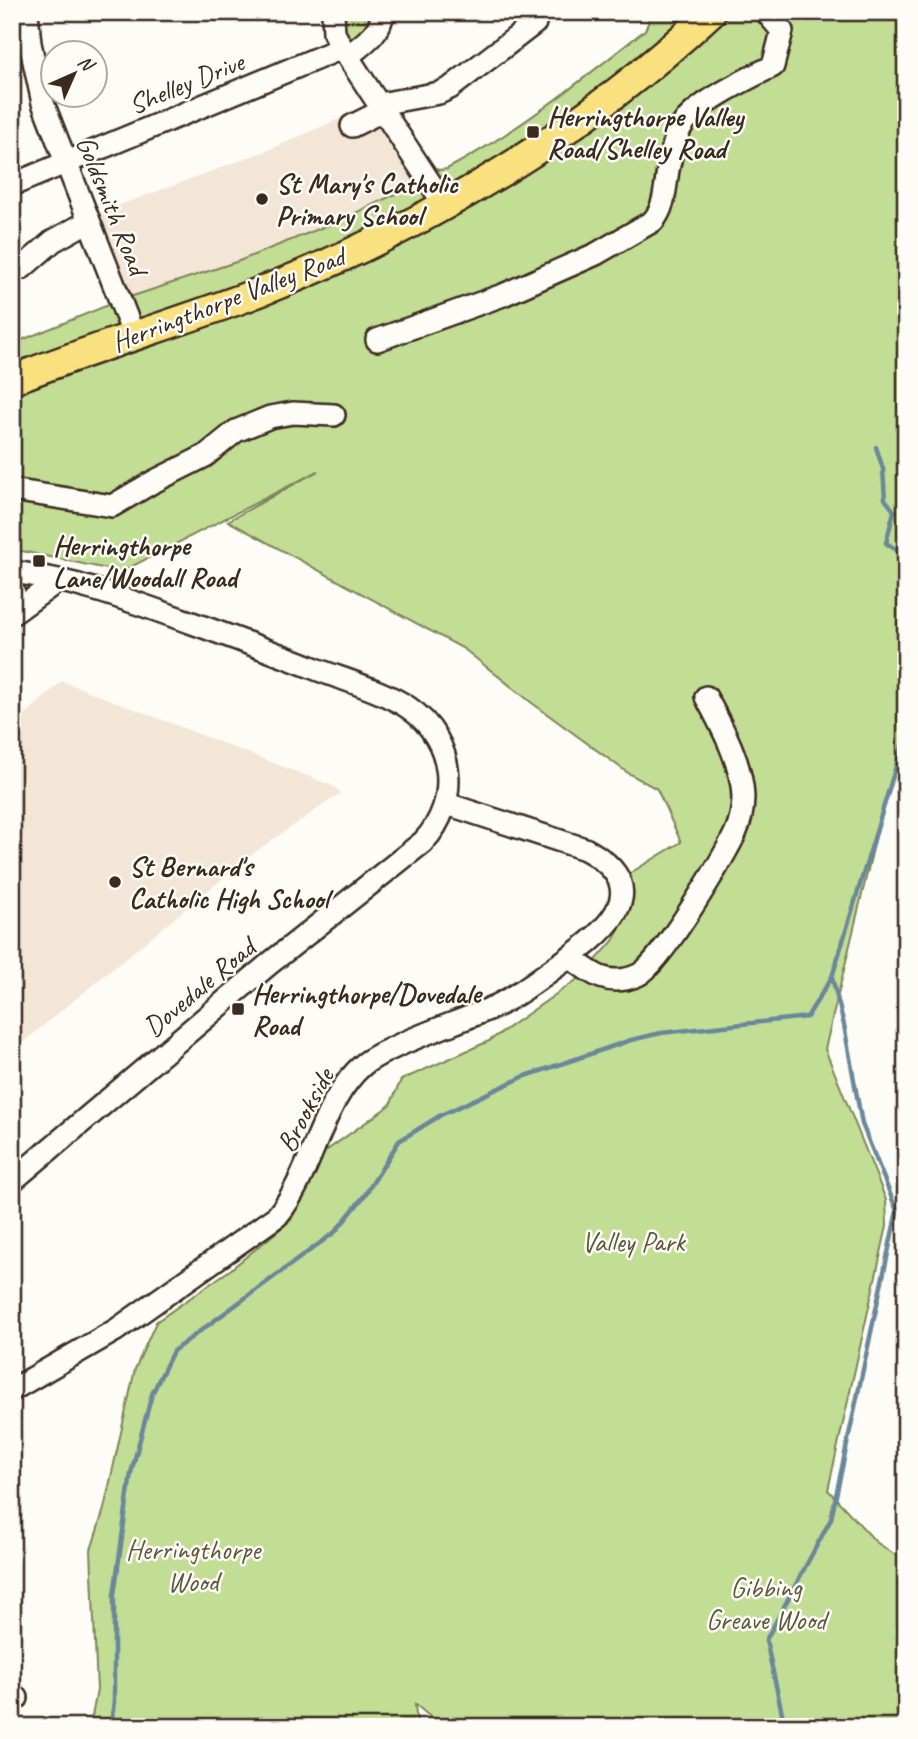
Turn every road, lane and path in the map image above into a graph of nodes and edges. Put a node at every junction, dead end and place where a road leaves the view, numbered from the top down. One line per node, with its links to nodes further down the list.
1 (27, 12): 10 (street, Goldsmith Road)
2 (333, 12): 7 (street)
3 (383, 12): 7 (street, Shelley Drive)
4 (766, 12): 16 (street)
5 (696, 17): 12 (main road, Herringthorpe Valley Road)
6 (535, 23): 8 (street)
7 (345, 52): 8 (street); 10 (street, Shelley Drive)
8 (382, 107): 9 (street); 12 (street)
9 (352, 125)
10 (65, 163): 11 (street, Shelley Drive); 13 (street, Goldsmith Road)
11 (12, 185)
12 (444, 204): 15 (main road, Herringthorpe Valley Road)
13 (89, 221): 14 (street); 15 (street, Goldsmith Road)
14 (22, 268)
15 (135, 336): 17 (main road, Herringthorpe Valley Road)
16 (377, 340)
17 (12, 380)
18 (334, 415): 19 (street)
19 (12, 490)
20 (12, 572): 21 (street)
21 (58, 580): 23 (street); 25 (street)
22 (12, 587): 23 (street)
23 (15, 611)
24 (706, 697): 26 (street)
25 (447, 804): 26 (street, Brookside); 27 (street, Dovedale Road)
26 (570, 957): 28 (street, Brookside)
27 (12, 1181)
28 (12, 1390)

